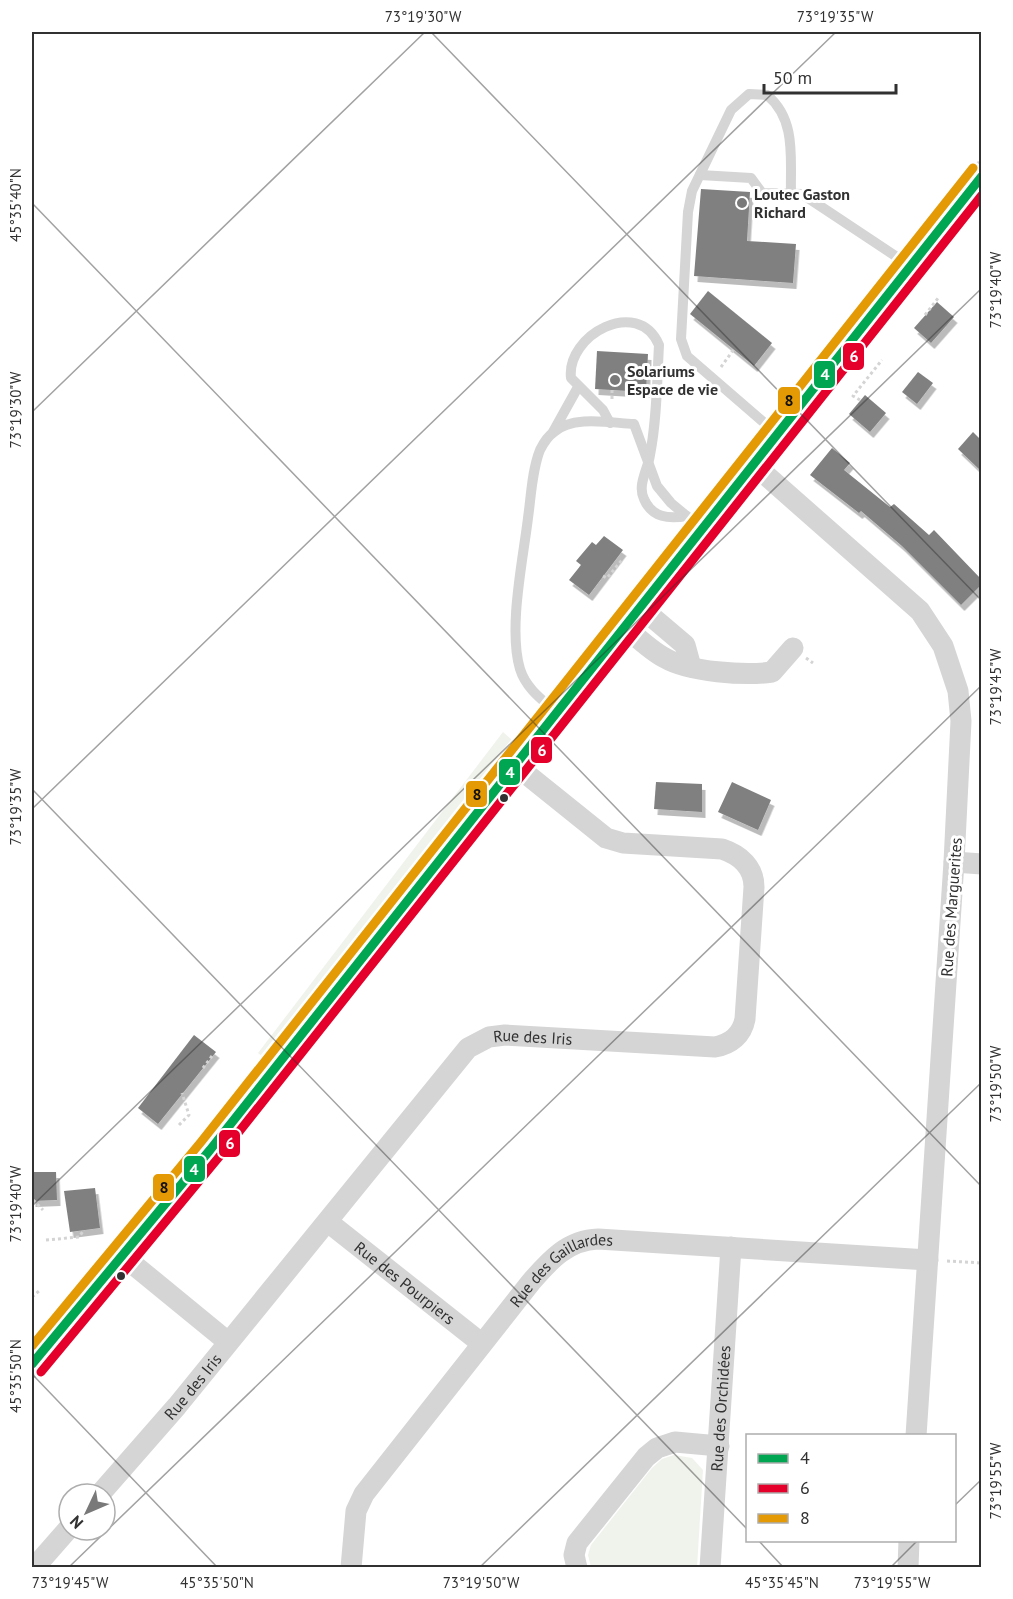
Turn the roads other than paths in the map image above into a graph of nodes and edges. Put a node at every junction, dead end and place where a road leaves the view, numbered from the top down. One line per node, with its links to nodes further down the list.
1 (700, 174): 3 (lane); 3 (lane); 8 (lane)
2 (981, 175): 4 (street)
3 (791, 194): 4 (lane)
4 (909, 265): 8 (street)
5 (578, 387): 6 (lane); 7 (lane); 9 (lane)
6 (610, 423): 7 (lane); 9 (lane)
7 (553, 432): 14 (lane)
8 (776, 433): 10 (street)
9 (649, 463): 11 (lane); 11 (lane)
10 (752, 463): 11 (street); 16 (street, Rue des Marguerites)
11 (694, 522): 12 (street)
12 (632, 616): 13 (street); 14 (street)
13 (793, 648)
14 (556, 711): 15 (street)
15 (514, 764): 18 (street, Rue des Iris); 20 (street)
16 (954, 862): 17 (street); 21 (street, Rue des Marguerites)
17 (981, 864)
18 (328, 1222): 22 (street, Rue des Iris); 23 (street, Rue des Pourpiers)
19 (731, 1247): 21 (street, Rue des Gaillardes); 23 (street, Rue des Gaillardes); 26 (street, Rue des Orchidées)
20 (123, 1256): 22 (street); 24 (street)
21 (934, 1260): 25 (street, Rue des Marguerites)
22 (228, 1342): 27 (street, Rue des Iris)
23 (481, 1343): 31 (street, Rue des Gaillardes)
24 (32, 1364)
25 (916, 1434)
26 (719, 1446): 32 (street); 33 (street, Rue des Orchidées)
27 (110, 1482)
28 (58, 1542): 30 (street)
29 (909, 1542): 34 (street)
30 (38, 1566)
31 (351, 1568)
32 (577, 1568)
33 (710, 1568)
34 (908, 1568)

